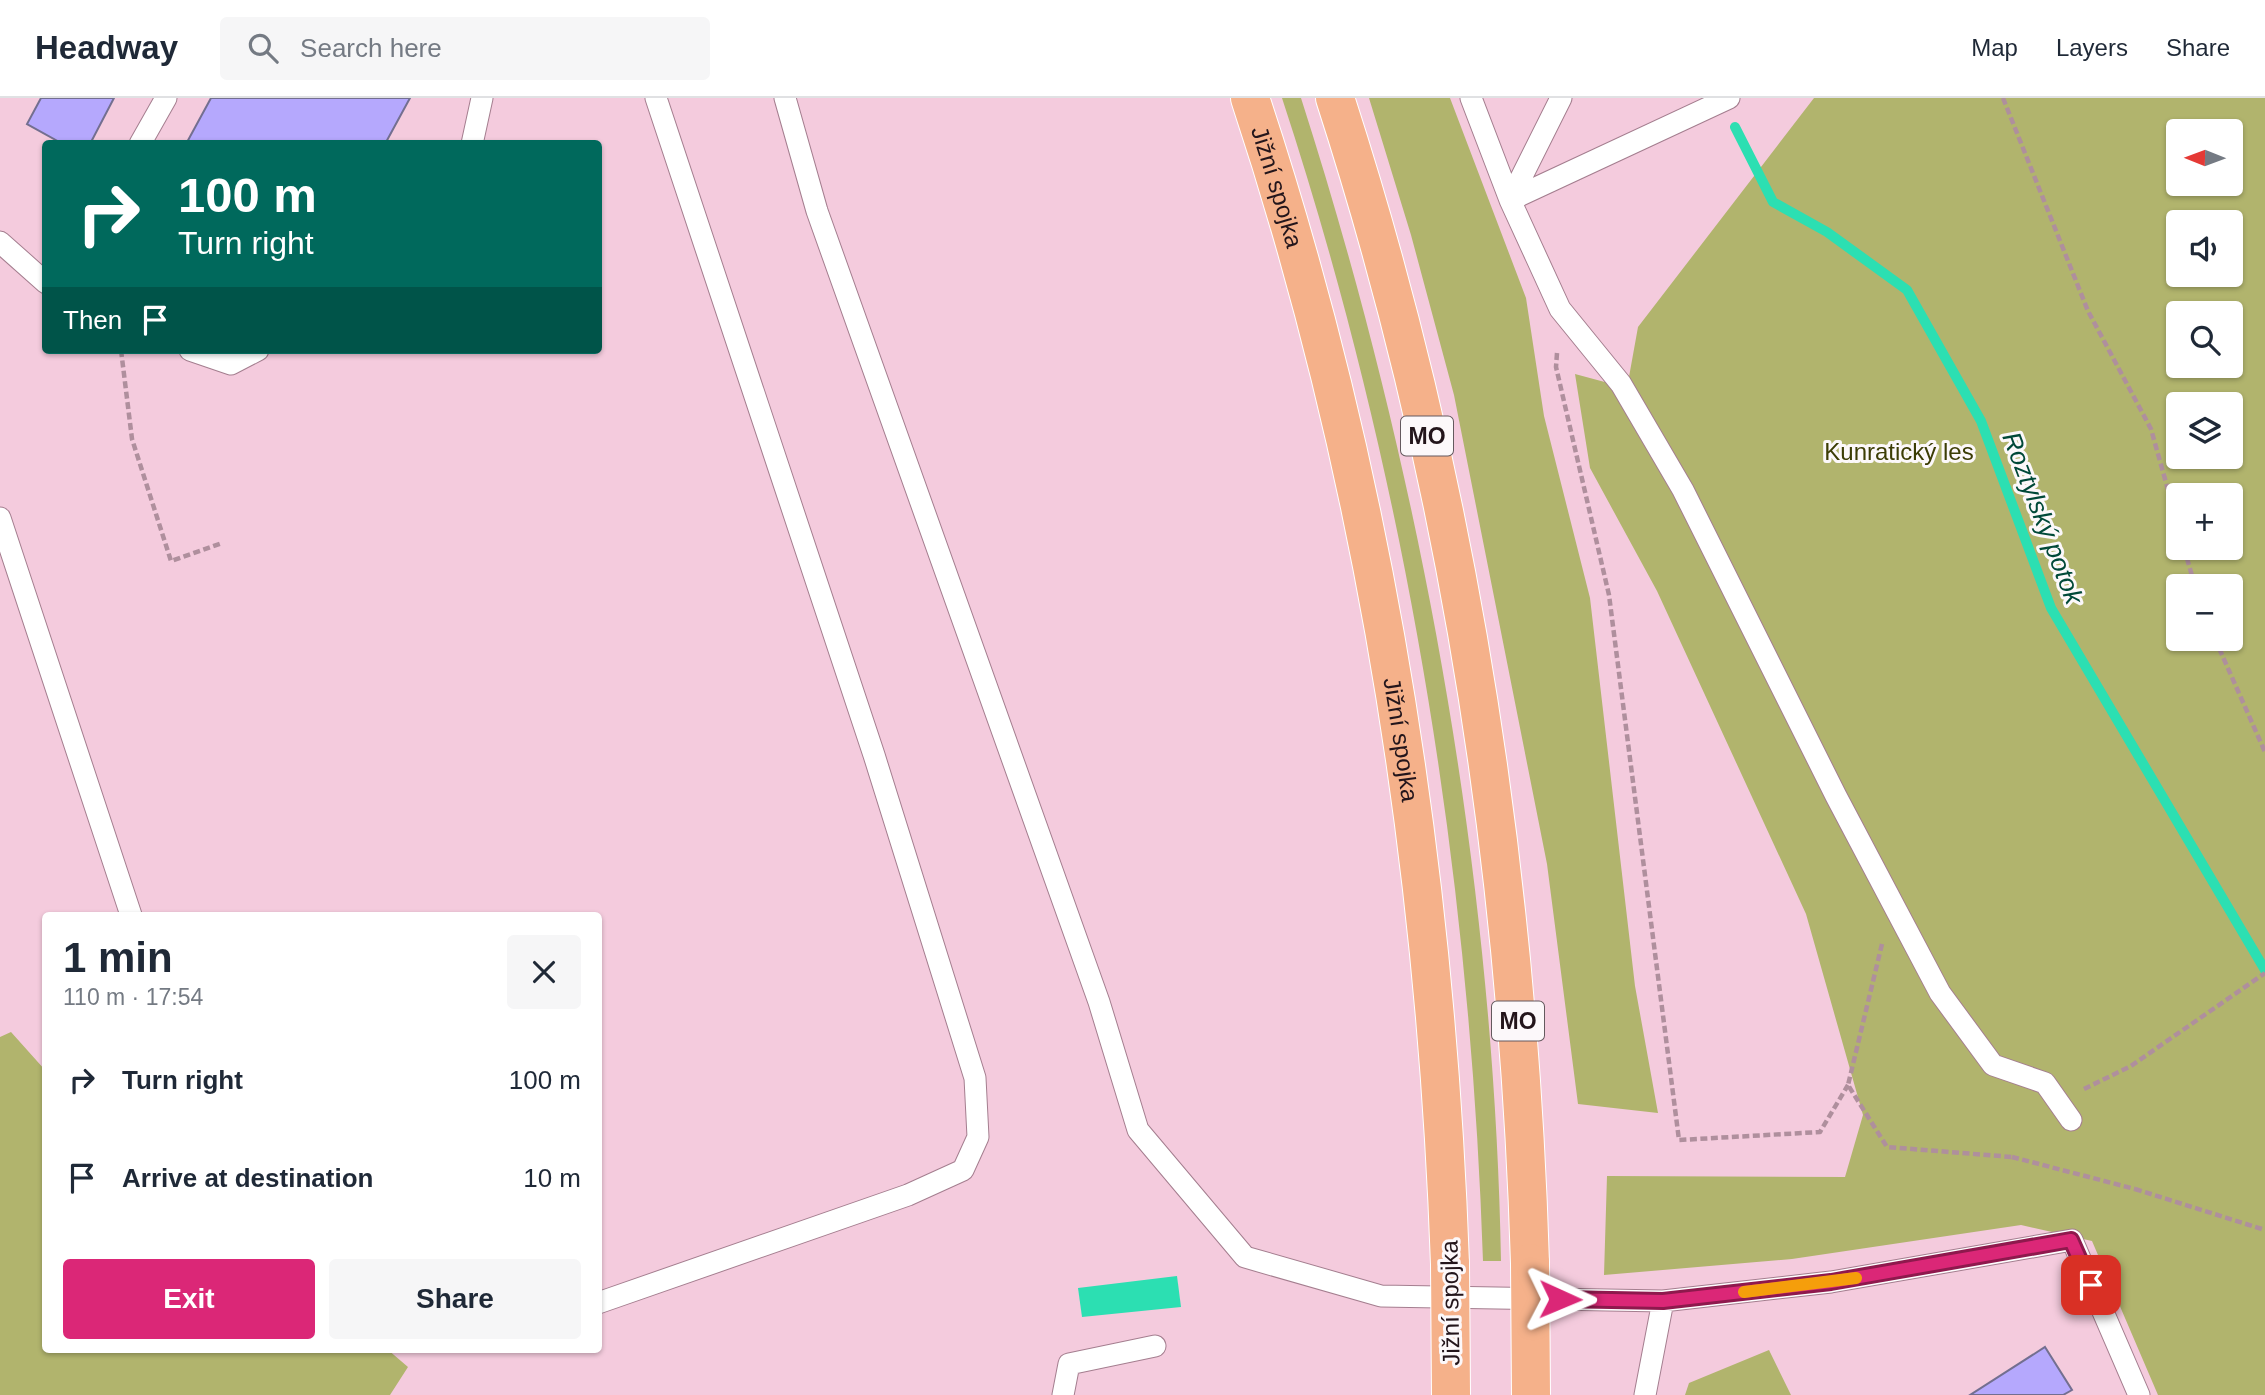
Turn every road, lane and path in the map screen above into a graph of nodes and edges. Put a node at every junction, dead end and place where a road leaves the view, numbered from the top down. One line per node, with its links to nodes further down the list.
1 (166, 98): 11 (lane)
2 (482, 98): 12 (lane)
3 (656, 98): 33 (lane)
4 (785, 98): 32 (lane)
5 (1250, 98): 36 (highway, Jižní spojka, bridge)
6 (1335, 98): 37 (highway, MO, bridge)
7 (1471, 98): 13 (lane)
8 (1561, 98): 13 (lane)
9 (1729, 98): 13 (lane)
10 (2003, 98): 20 (path)
11 (142, 140)
12 (473, 140)
13 (1510, 200): 16 (lane)
14 (0, 242): 15 (lane)
15 (42, 280)
16 (1560, 309): 25 (lane); 28 (path)
17 (121, 354): 22 (path)
18 (202, 354): 19 (lane)
19 (250, 354)
20 (2166, 483)
21 (0, 518): 26 (lane)
22 (222, 542)
23 (2220, 651): 24 (path)
24 (2265, 752)
25 (1895, 907): 28 (path); 29 (lane)
26 (130, 912)
27 (2265, 973): 29 (path)
28 (1849, 1085): 31 (path, bridge)
29 (2058, 1102): 30 (lane)
30 (2071, 1120)
31 (2265, 1230)
32 (1663, 1301): 38 (lane); 39 (lane)
33 (602, 1302)
34 (1155, 1346): 35 (lane)
35 (1063, 1395)
36 (1451, 1395)
37 (1531, 1395)
38 (1645, 1395)
39 (2140, 1395)

